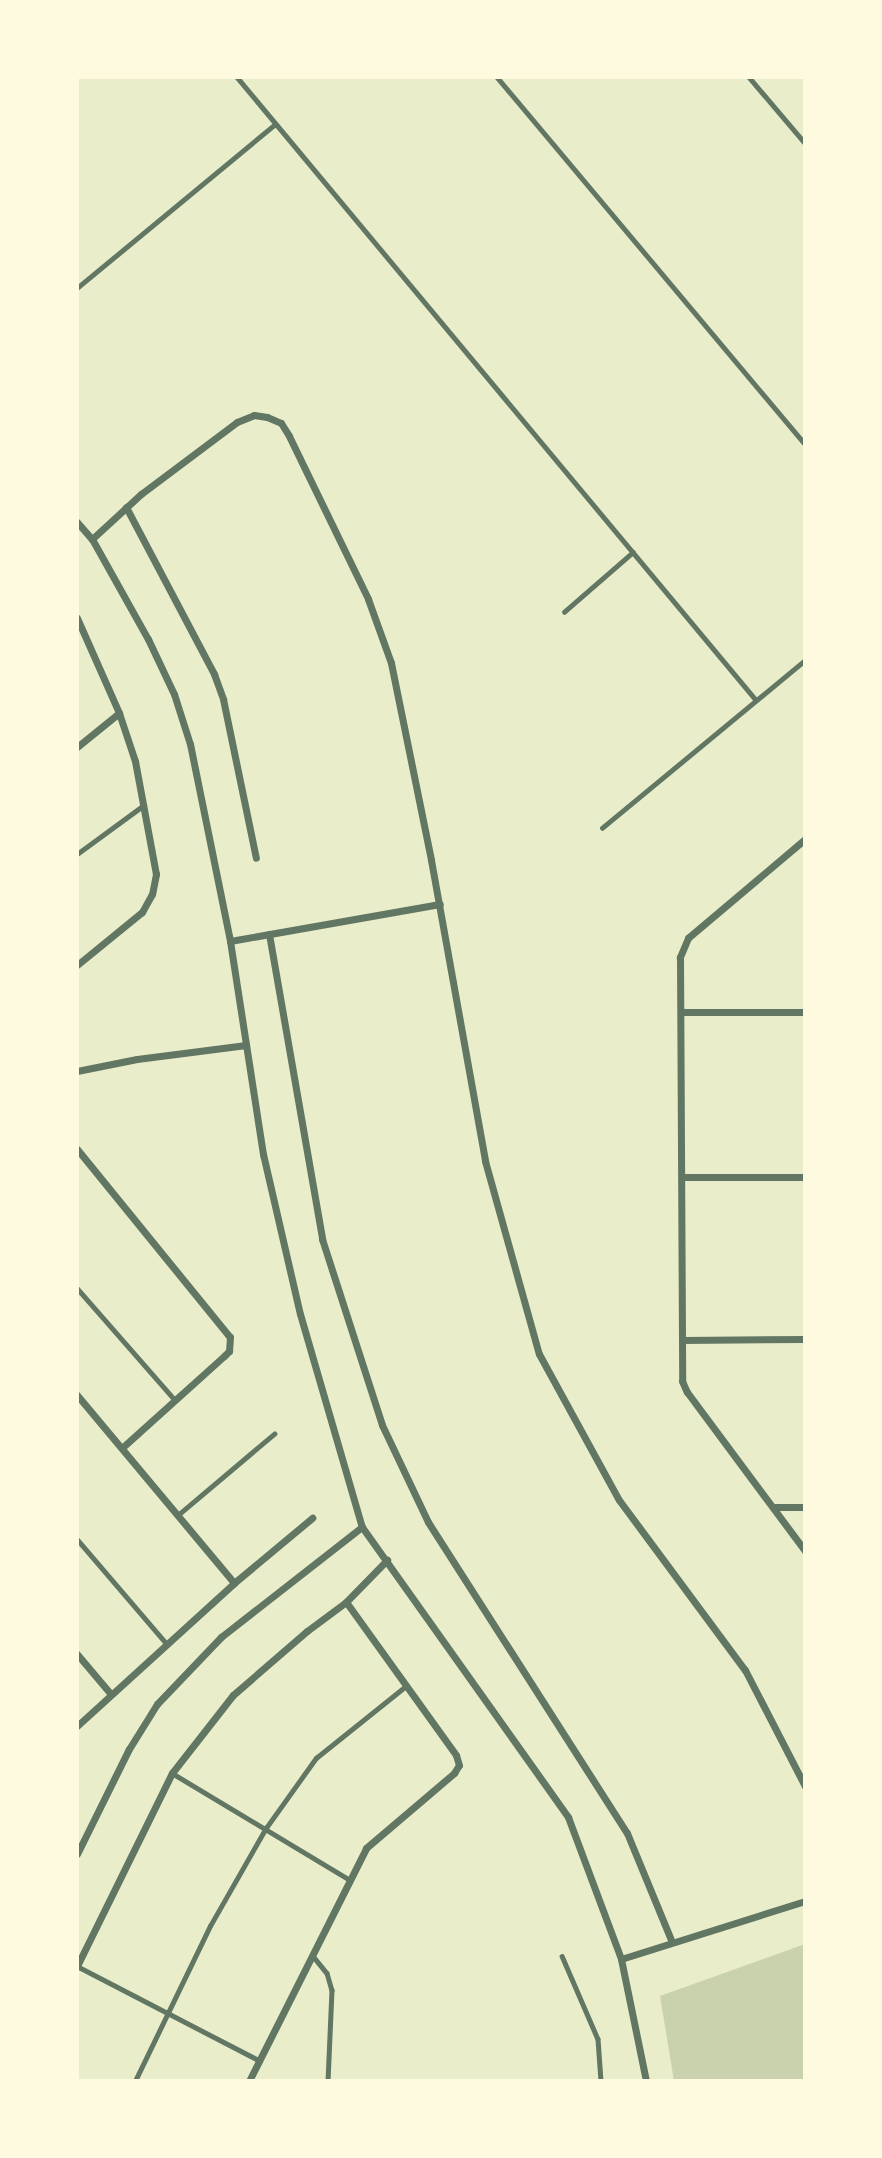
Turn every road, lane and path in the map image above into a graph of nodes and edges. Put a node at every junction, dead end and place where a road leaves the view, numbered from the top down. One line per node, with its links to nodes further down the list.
1 (237, 77): 4 (lane)
2 (497, 77): 7 (lane)
3 (749, 77): 5 (lane)
4 (275, 124): 6 (lane); 11 (lane)
5 (805, 143)
6 (77, 288)
7 (805, 444)
8 (126, 508): 10 (street); 23 (street); 24 (street)
9 (77, 522): 10 (street)
10 (92, 539): 26 (street)
11 (633, 552): 12 (lane); 16 (lane)
12 (564, 612)
13 (77, 618): 14 (street)
14 (80, 635): 17 (street)
15 (805, 660): 16 (lane)
16 (756, 700): 20 (lane)
17 (119, 713): 18 (street); 19 (street)
18 (77, 747)
19 (144, 805): 22 (lane); 27 (street)
20 (602, 828)
21 (805, 839): 28 (street)
22 (77, 854)
23 (256, 858)
24 (440, 904): 25 (street); 58 (street)
25 (269, 934): 26 (street); 63 (street)
26 (230, 941): 30 (street)
27 (77, 965)
28 (682, 1012): 29 (street); 33 (street)
29 (805, 1012)
30 (246, 1045): 31 (street); 46 (street)
31 (77, 1071)
32 (77, 1149): 39 (street)
33 (682, 1177): 34 (street); 37 (street)
34 (805, 1178)
35 (77, 1288): 39 (lane)
36 (805, 1339): 37 (street)
37 (682, 1340): 42 (street)
38 (77, 1395): 41 (street)
39 (175, 1401): 41 (street)
40 (274, 1434): 44 (lane)
41 (122, 1448): 44 (street)
42 (773, 1507): 43 (street); 48 (street)
43 (805, 1507)
44 (178, 1516): 50 (street)
45 (312, 1518): 50 (street)
46 (362, 1527): 49 (street); 60 (street)
47 (77, 1539): 52 (lane)
48 (805, 1551)
49 (387, 1560): 51 (street); 66 (street)
50 (234, 1583): 52 (street)
51 (346, 1602): 54 (street); 57 (street)
52 (166, 1643): 55 (street)
53 (77, 1654): 55 (street)
54 (406, 1685): 59 (lane); 61 (street)
55 (110, 1693): 56 (street)
56 (77, 1726)
57 (172, 1773): 59 (lane); 67 (street)
58 (805, 1786)
59 (265, 1828): 61 (lane); 68 (lane)
60 (77, 1854)
61 (350, 1880): 64 (street)
62 (805, 1901): 63 (street)
63 (672, 1942): 66 (street)
64 (312, 1955): 69 (street); 72 (lane)
65 (562, 1955): 73 (lane)
66 (621, 1959): 74 (street)
67 (77, 1966): 68 (lane)
68 (169, 2012): 69 (lane); 70 (lane)
69 (260, 2061): 71 (street)
70 (135, 2081)
71 (249, 2081)
72 (328, 2081)
73 (601, 2081)
74 (646, 2081)

